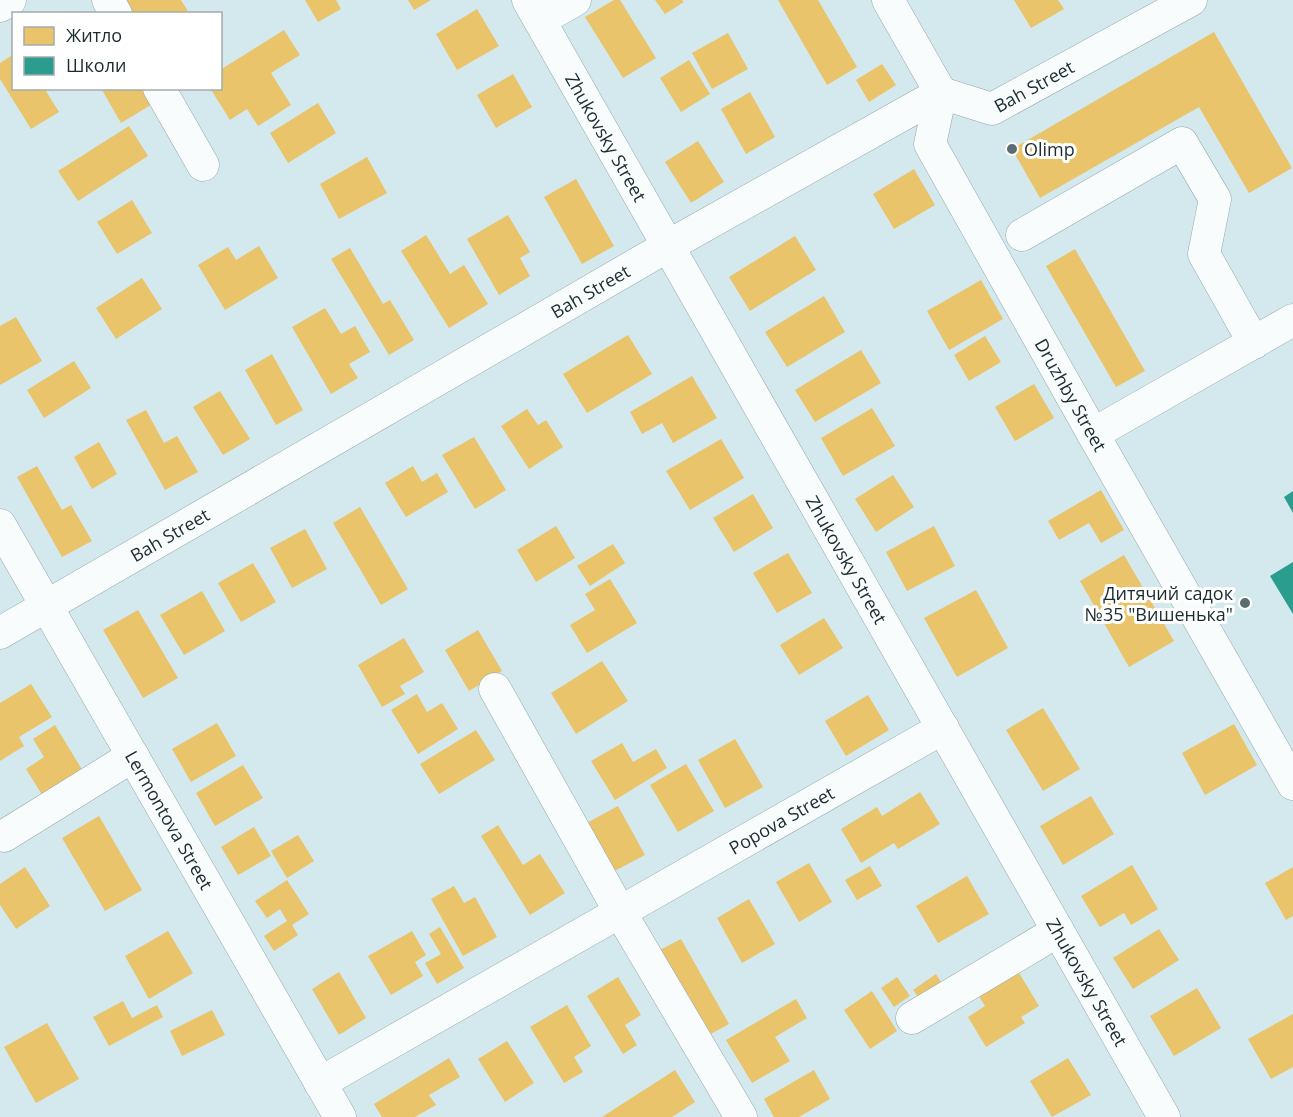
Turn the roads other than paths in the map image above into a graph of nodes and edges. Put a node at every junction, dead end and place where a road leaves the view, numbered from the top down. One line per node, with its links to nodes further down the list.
1 (10, 0): 5 (street)
2 (575, 0): 6 (street)
3 (888, 0): 8 (street)
4 (1191, 0): 8 (street, Bah Street)
5 (0, 6)
6 (534, 10): 11 (street, Zhukovsky Street)
7 (160, 90): 9 (street)
8 (941, 93): 11 (street, Bah Street); 14 (street, Druzhby Street)
9 (203, 165)
10 (1022, 235): 13 (street)
11 (668, 246): 16 (street, Bah Street); 19 (street, Zhukovsky Street)
12 (1293, 321): 13 (street)
13 (1254, 343): 14 (street)
14 (1093, 434): 21 (street, Druzhby Street)
15 (0, 525): 16 (street, Lermontova Street)
16 (46, 606): 17 (street, Bah Street); 20 (street, Lermontova Street)
17 (0, 633)
18 (495, 689): 23 (street)
19 (943, 728): 23 (street, Popova Street); 24 (street, Zhukovsky Street)
20 (133, 756): 22 (street); 26 (street, Lermontova Street)
21 (1293, 784)
22 (4, 837)
23 (620, 912): 26 (street, Popova Street); 28 (street)
24 (1058, 931): 25 (street); 29 (street, Zhukovsky Street)
25 (912, 1018)
26 (320, 1083): 27 (street, Lermontova Street)
27 (340, 1117)
28 (741, 1117)
29 (1164, 1117)

